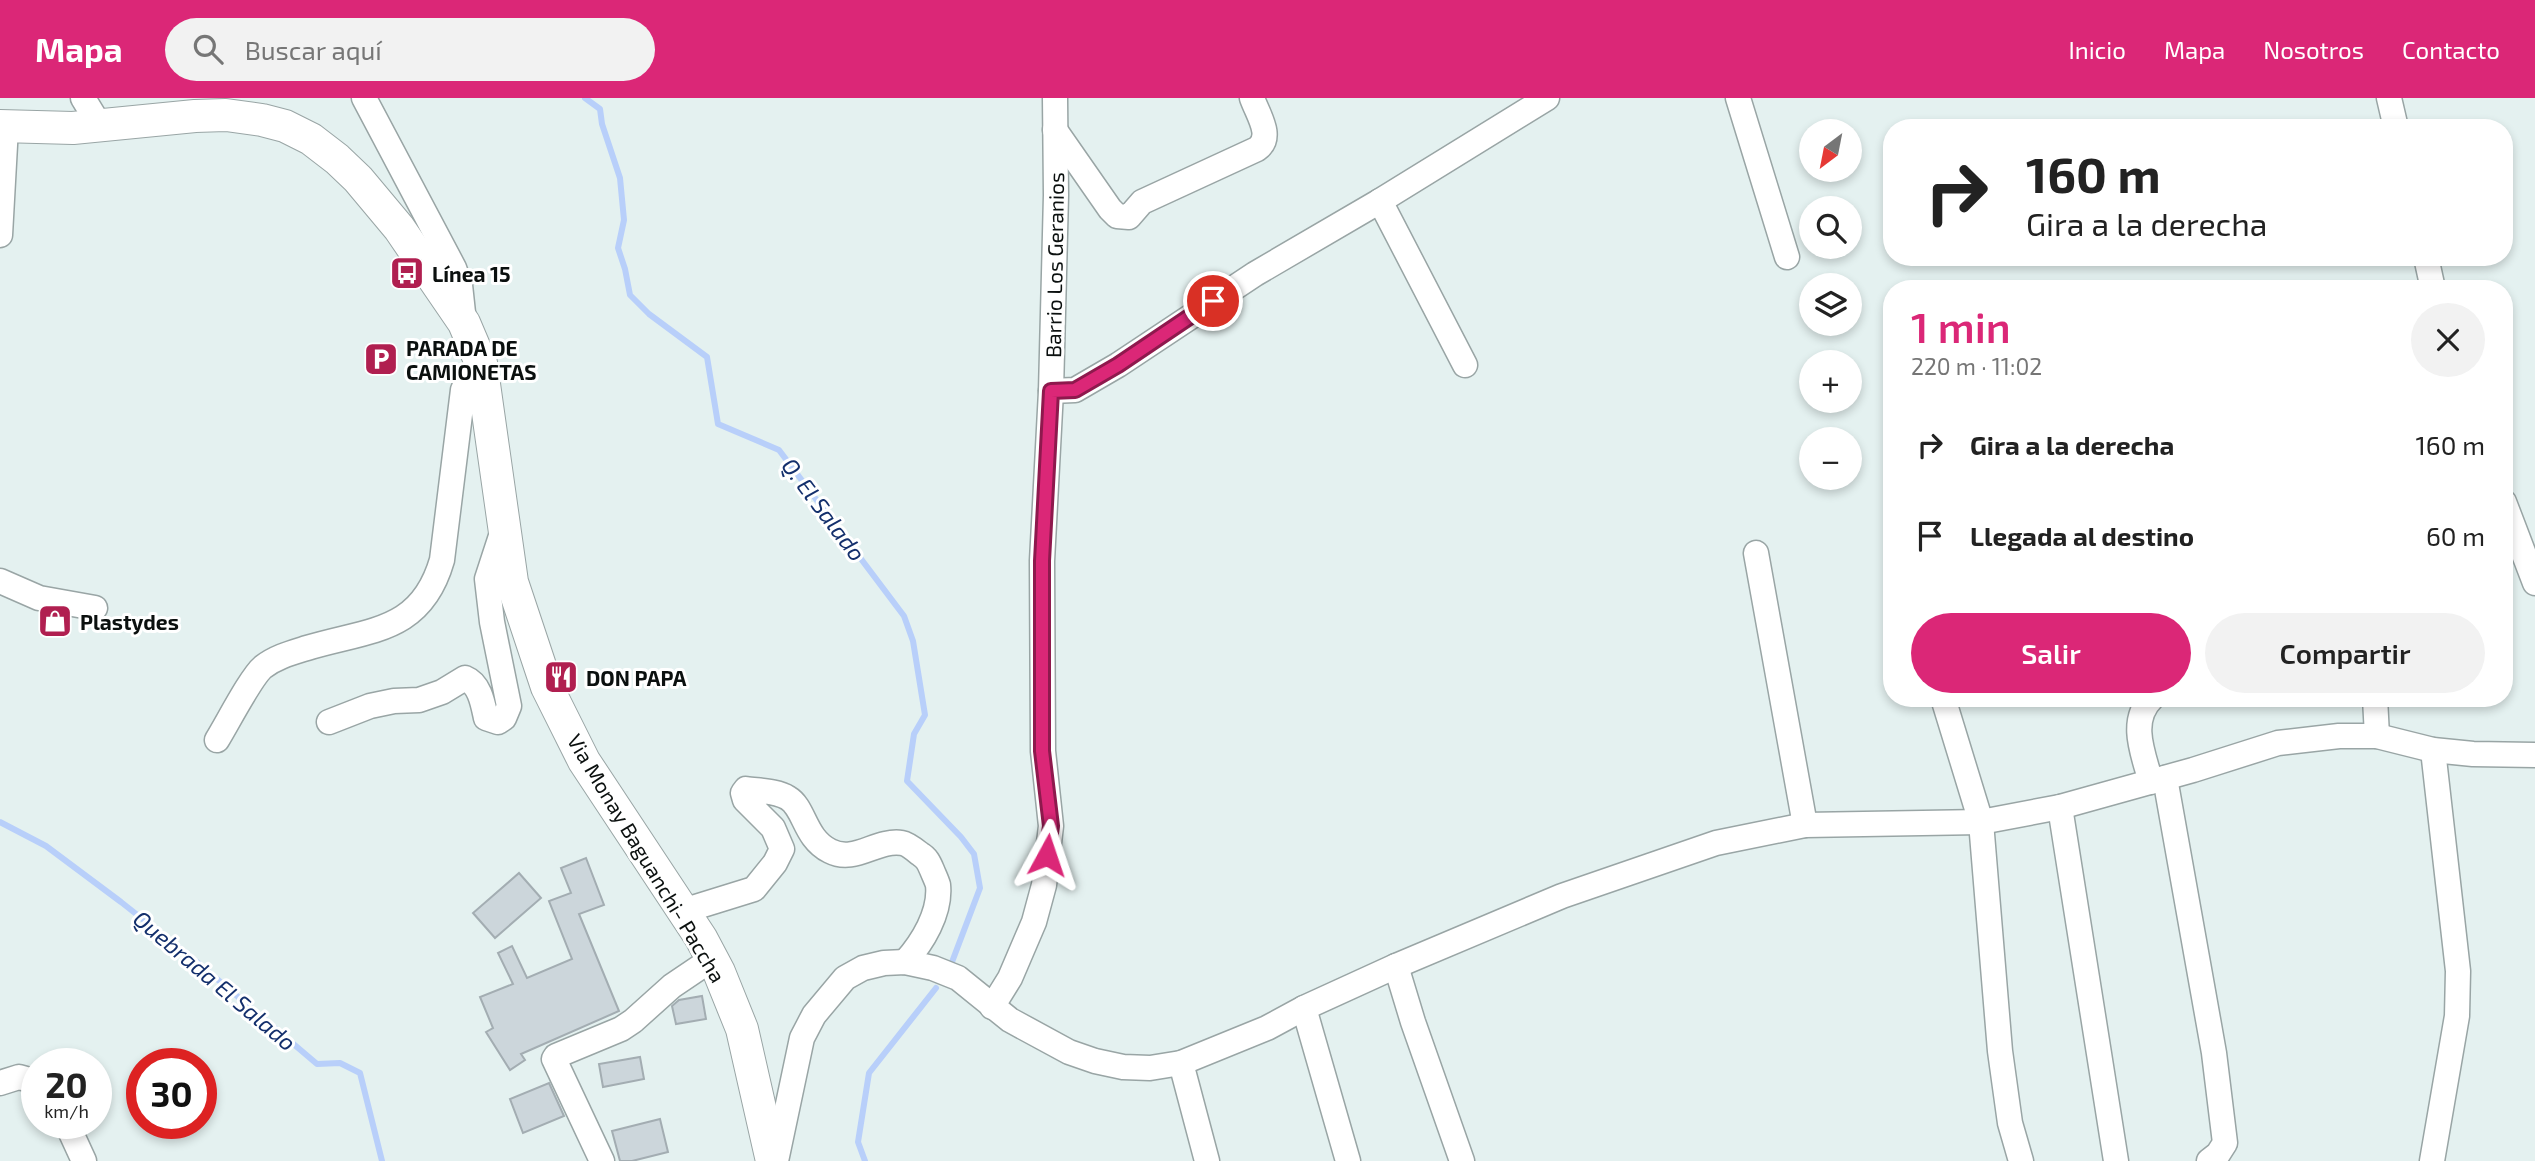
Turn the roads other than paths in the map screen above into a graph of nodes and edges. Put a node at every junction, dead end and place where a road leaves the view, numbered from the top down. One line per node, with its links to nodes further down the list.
1 (83, 98): 9 (street)
2 (364, 98): 15 (street)
3 (1055, 98): 11 (street, Barrio Los Geranios)
4 (1252, 98): 11 (street)
5 (1547, 98): 12 (street)
6 (1738, 98): 14 (street)
7 (2389, 98): 8 (street)
8 (2394, 119)
9 (100, 126): 10 (main road, Via Monay Baguanchi- Paccha); 15 (main road, Via Monay Baguanchi- Paccha)
10 (3, 127): 13 (street)
11 (1055, 130): 18 (street, Barrio Los Geranios)
12 (1380, 201): 16 (street); 18 (street)
13 (0, 235)
14 (1787, 257)
15 (464, 323): 17 (main road, Via Monay Baguanchi- Paccha)
16 (1465, 365)
17 (482, 369): 19 (main road, Via Monay Baguanchi- Paccha); 30 (street)
18 (1051, 391): 41 (street, Barrio Los Geranios)
19 (504, 526): 28 (street); 37 (main road, Via Monay Baguanchi- Paccha)
20 (2513, 526): 23 (street)
21 (1756, 553): 36 (street)
22 (0, 581): 24 (street)
23 (2535, 583)
24 (94, 608)
25 (1946, 707): 35 (street)
26 (2147, 707): 33 (street)
27 (2375, 707): 29 (street)
28 (329, 722)
29 (2376, 736): 31 (street); 33 (street)
30 (217, 740)
31 (2433, 750): 32 (street); 56 (street)
32 (2535, 755)
33 (2158, 780): 34 (street); 55 (street)
34 (2060, 807): 35 (street); 54 (street)
35 (1981, 822): 36 (street); 53 (street)
36 (1805, 825): 40 (street)
37 (683, 911): 38 (main road, Via Monay Baguanchi- Paccha); 39 (street)
38 (712, 958): 48 (street); 49 (main road, Via Monay Baguanchi- Paccha)
39 (905, 962): 41 (street); 49 (street)
40 (1396, 966): 42 (street); 52 (street)
41 (992, 1007): 43 (street)
42 (1304, 1007): 43 (street); 51 (street)
43 (1181, 1063): 50 (street)
44 (21, 1078): 45 (street)
45 (0, 1083)
46 (74, 1139): 47 (street)
47 (84, 1161)
48 (602, 1161)
49 (774, 1161)
50 (1207, 1161)
51 (1348, 1161)
52 (1462, 1161)
53 (2021, 1161)
54 (2116, 1161)
55 (2208, 1161)
56 (2432, 1161)

